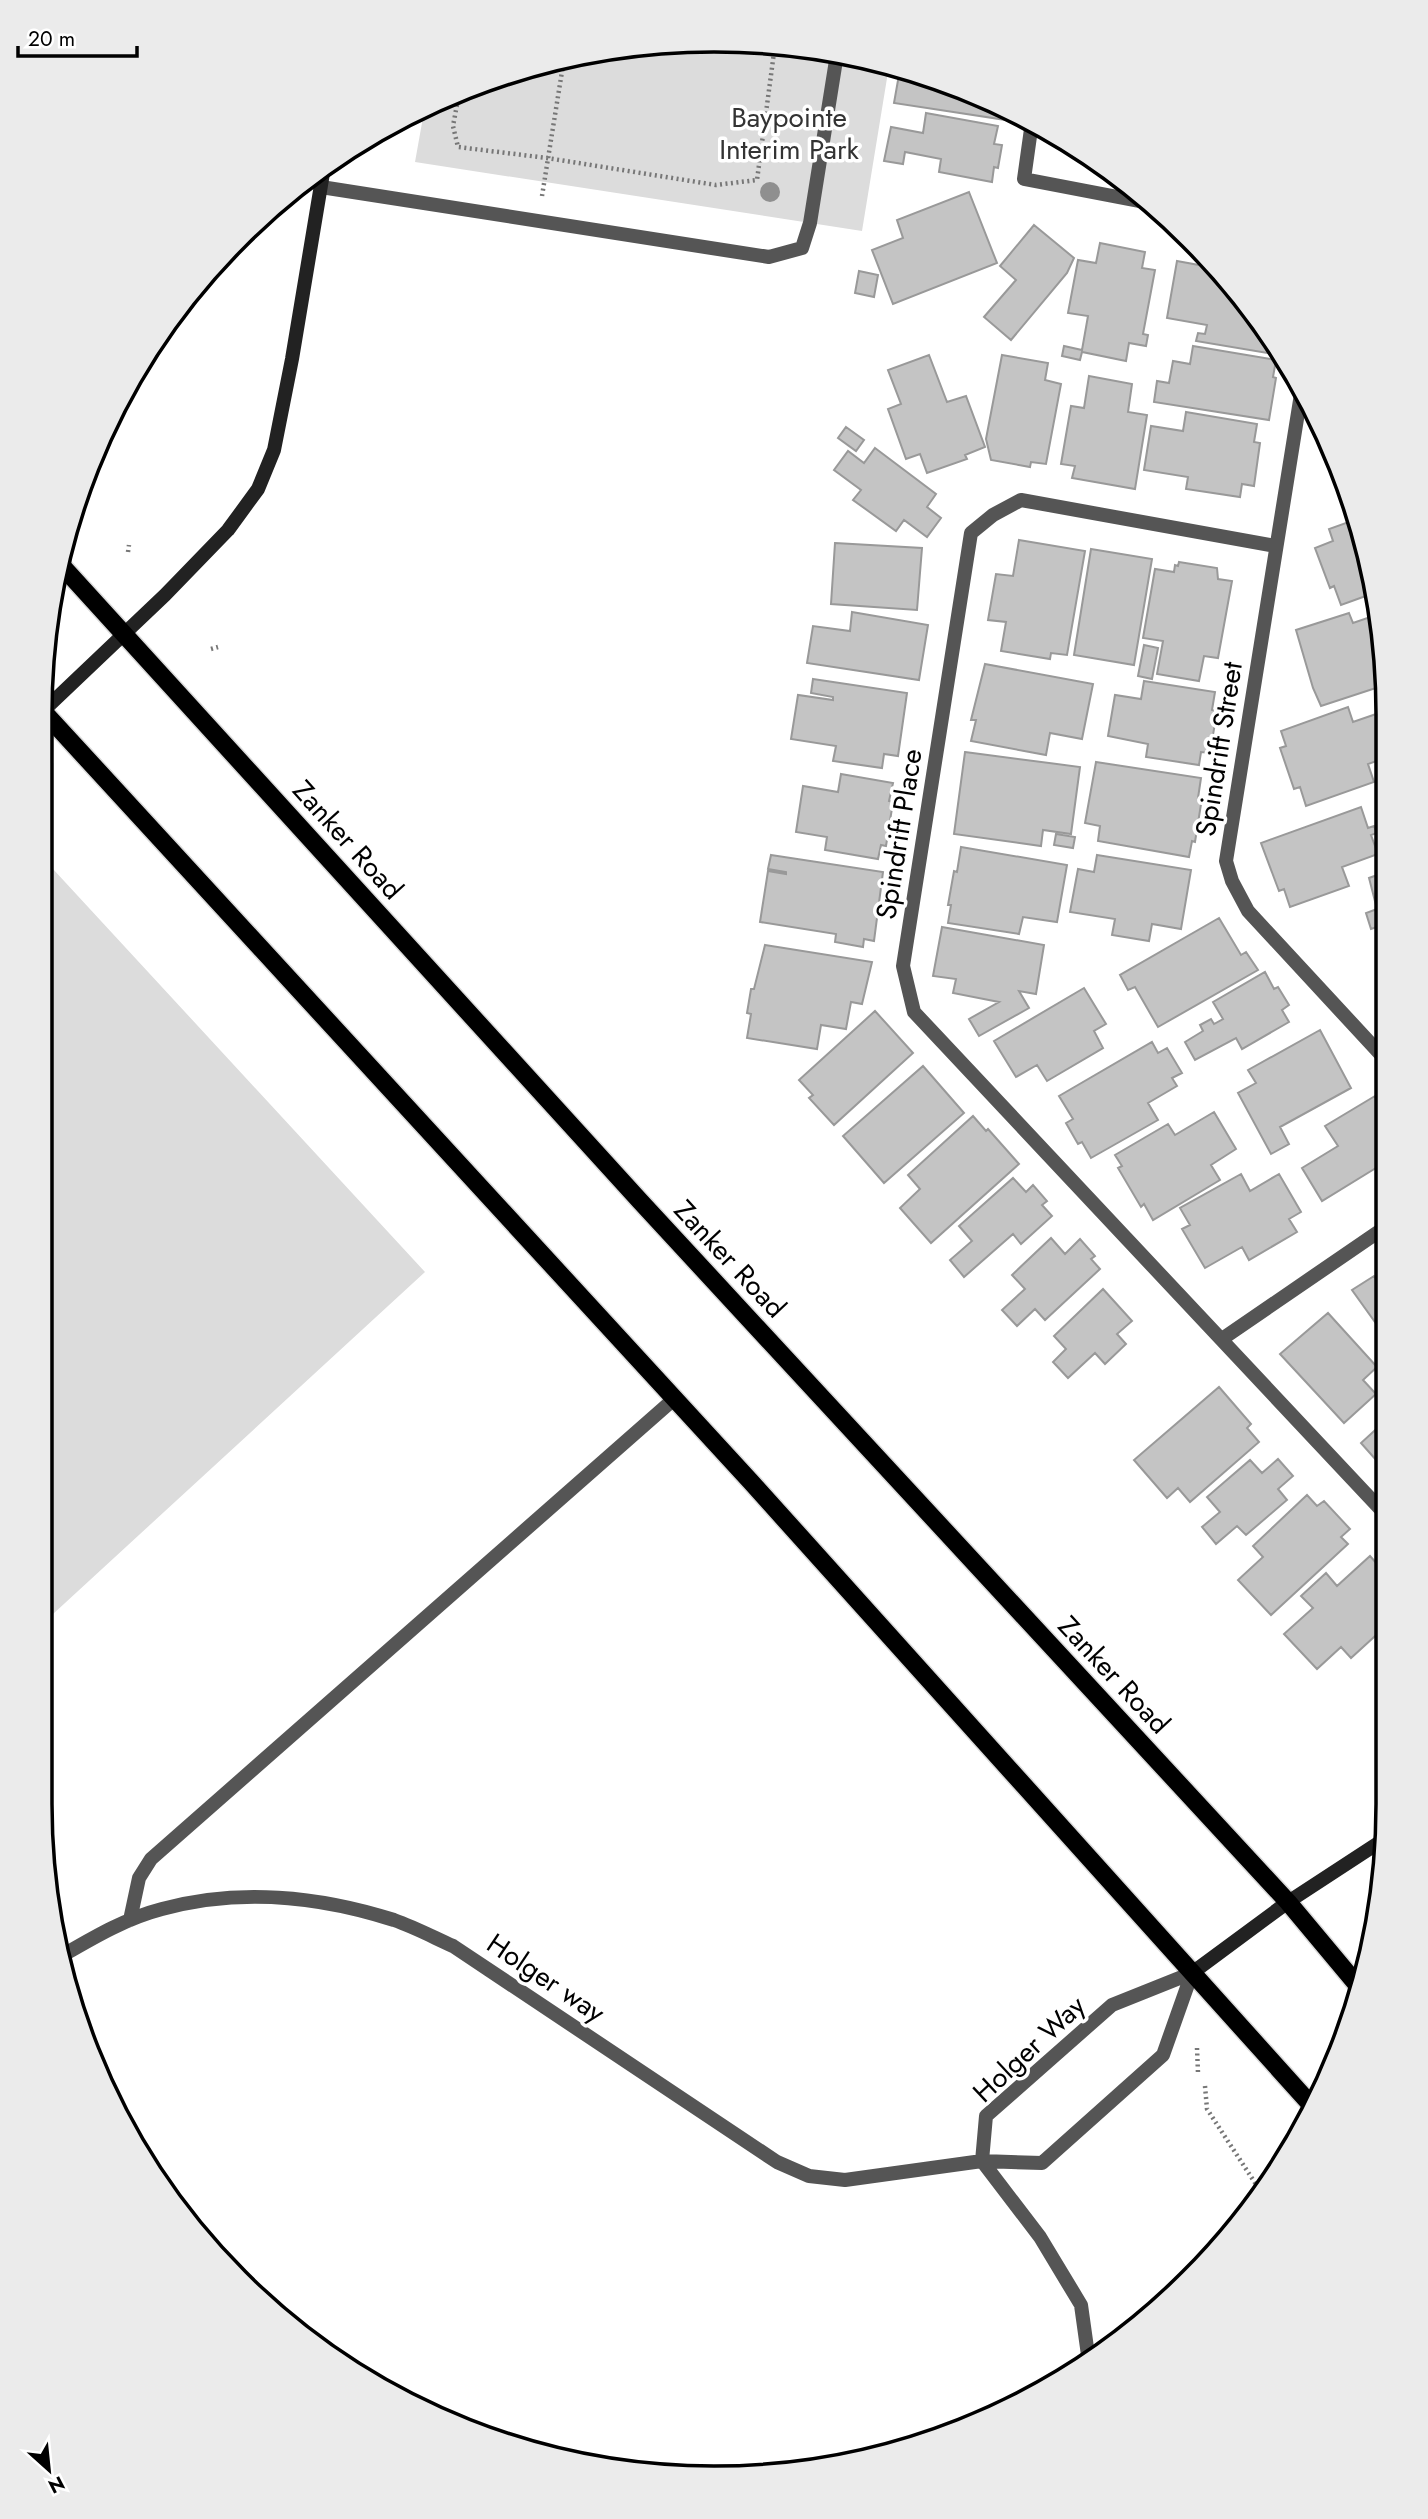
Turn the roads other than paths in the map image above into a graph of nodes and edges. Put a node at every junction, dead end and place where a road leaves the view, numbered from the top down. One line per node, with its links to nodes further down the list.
1 (835, 64): 4 (lane)
2 (1030, 133): 5 (lane)
3 (321, 182): 4 (main road)
4 (320, 187): 9 (main road)
5 (1129, 199)
6 (1299, 406): 7 (lane, Spindrift Street)
7 (1275, 546): 12 (lane, Spindrift Street); 14 (lane, Spindrift Place)
8 (68, 572): 9 (main road, Zanker Road)
9 (124, 633): 10 (main road); 18 (main road, Zanker Road)
10 (53, 701)
11 (52, 722): 15 (main road)
12 (1376, 1049)
13 (1376, 1233): 14 (lane)
14 (1222, 1339): 16 (lane, Spindrift Place)
15 (674, 1399): 19 (lane); 21 (main road)
16 (1376, 1504)
17 (1374, 1846): 18 (main road, Holger Way)
18 (1288, 1902): 21 (main road, Holger Way); 22 (main road, Zanker Road)
19 (130, 1920): 20 (lane, Holger way); 24 (lane, Holger way)
20 (69, 1952)
21 (1192, 1973): 23 (main road); 24 (lane, Holger Way); 24 (lane)
22 (1352, 1979)
23 (1306, 2099)
24 (982, 2161): 25 (lane)
25 (1087, 2351)

